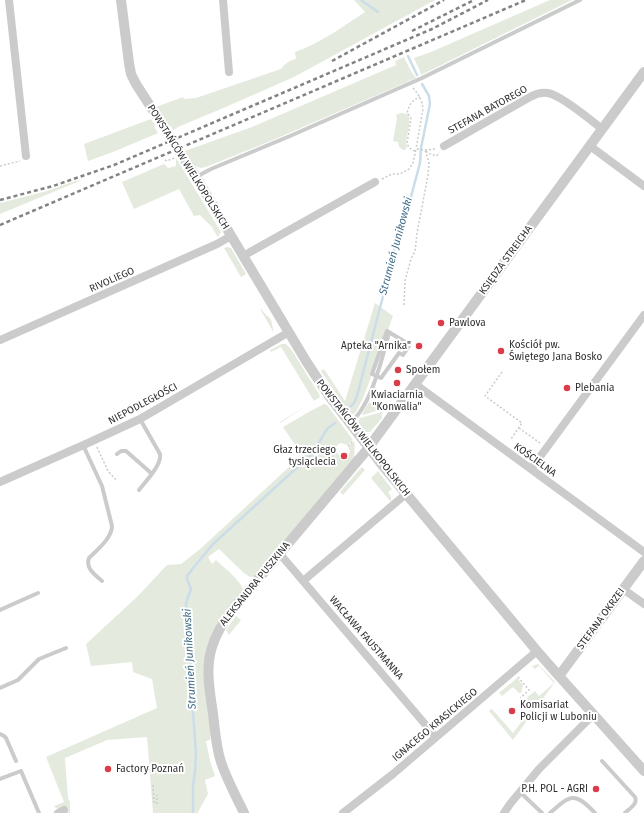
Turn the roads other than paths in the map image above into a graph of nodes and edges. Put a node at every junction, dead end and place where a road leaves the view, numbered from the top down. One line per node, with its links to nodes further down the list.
1 (9, 0): 10 (street)
2 (121, 0): 11 (street, POWSTAŃCÓW WIELKOPOLSKICH)
3 (223, 0): 5 (street)
4 (580, 0): 11 (lane)
5 (229, 72)
6 (644, 72): 7 (street, KSIĘDZA STREICHA)
7 (602, 129): 8 (street, STEFANA BATOREGO); 9 (street, KSIĘDZA STREICHA)
8 (444, 146)
9 (590, 146): 13 (street); 20 (street, KSIĘDZA STREICHA)
10 (26, 156)
11 (196, 177): 14 (street, POWSTAŃCÓW WIELKOPOLSKICH)
12 (375, 182): 15 (street)
13 (644, 186)
14 (232, 236): 15 (street, POWSTAŃCÓW WIELKOPOLSKICH); 18 (street, RIVOLIEGO)
15 (244, 256): 17 (street, POWSTAŃCÓW WIELKOPOLSKICH)
16 (644, 315): 26 (street)
17 (289, 332): 21 (street, NIEPODLEGŁOŚCI); 22 (street, POWSTAŃCÓW WIELKOPOLSKICH)
18 (0, 340)
19 (376, 376): 19 (lane); 22 (lane)
20 (415, 384): 24 (street, KSIĘDZA STREICHA); 26 (street, KOŚCIELNA)
21 (140, 419): 23 (street, NIEPODLEGŁOŚCI); 27 (lane)
22 (349, 423): 24 (street, POWSTAŃCÓW WIELKOPOLSKICH)
23 (83, 446): 28 (street, NIEPODLEGŁOŚCI); 34 (lane)
24 (368, 448): 30 (street, POWSTAŃCÓW WIELKOPOLSKICH); 32 (street, ALEKSANDRA PUSZKINA)
25 (117, 454): 27 (lane)
26 (531, 469): 31 (street, KOŚCIELNA)
27 (151, 473): 29 (lane)
28 (0, 482)
29 (139, 490)
30 (406, 494): 35 (street); 41 (street, POWSTAŃCÓW WIELKOPOLSKICH)
31 (644, 552)
32 (280, 554): 35 (street, WACŁAWA FAUSTMANNA); 53 (street, ALEKSANDRA PUSZKINA)
33 (644, 561): 36 (street, STEFANA OKRZEI)
34 (102, 581)
35 (303, 581): 46 (street, WACŁAWA FAUSTMANNA)
36 (623, 589): 38 (street); 42 (street, STEFANA OKRZEI)
37 (38, 593): 39 (lane)
38 (644, 604)
39 (0, 610)
40 (66, 648): 43 (lane)
41 (537, 651): 42 (street, POWSTAŃCÓW WIELKOPOLSKICH); 46 (street, IGNACEGO KRASICKIEGO)
42 (559, 676): 44 (street, POWSTAŃCÓW WIELKOPOLSKICH)
43 (0, 688)
44 (593, 715): 49 (street, POWSTAŃCÓW WIELKOPOLSKICH); 51 (street)
45 (0, 734): 47 (lane)
46 (436, 737): 54 (street, IGNACEGO KRASICKIEGO)
47 (16, 761)
48 (602, 761): 59 (lane)
49 (644, 771)
50 (0, 779): 52 (lane)
51 (520, 791): 55 (street); 56 (lane)
52 (39, 813)
53 (244, 813)
54 (343, 813)
55 (504, 813)
56 (542, 813)
57 (550, 813): 58 (lane)
58 (595, 813)
59 (626, 813)

